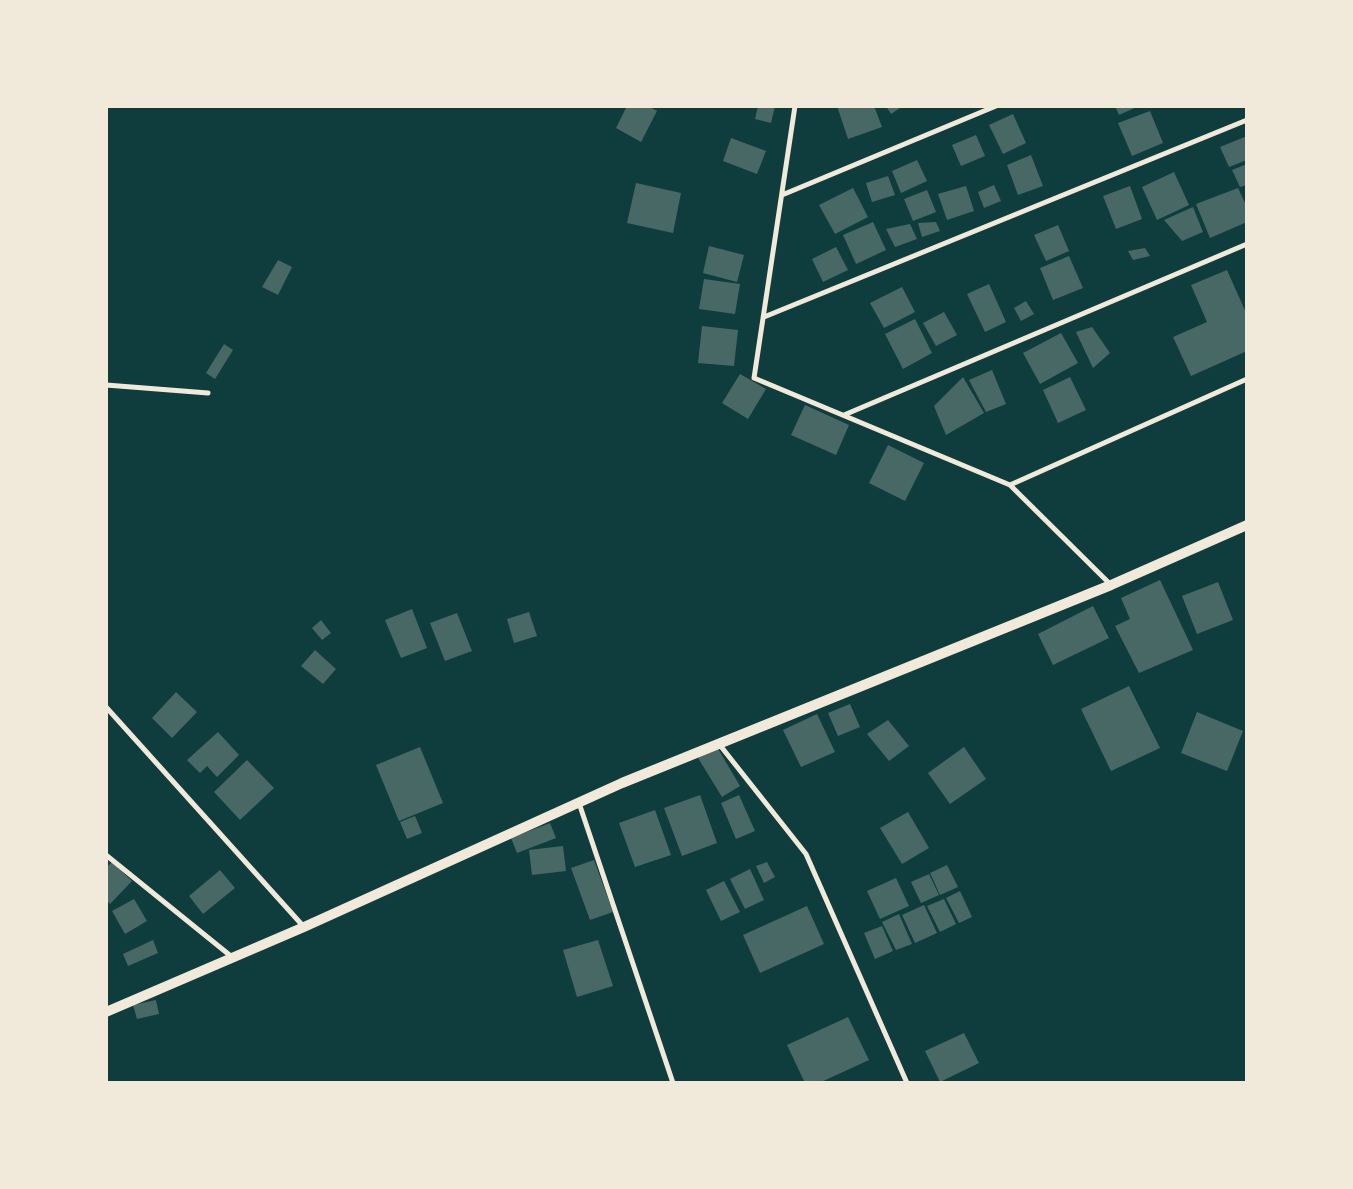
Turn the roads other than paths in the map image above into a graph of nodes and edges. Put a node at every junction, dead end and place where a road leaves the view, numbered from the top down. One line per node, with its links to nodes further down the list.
1 (795, 106): 4 (street)
2 (996, 106): 4 (street)
3 (1247, 120): 6 (street)
4 (782, 195): 6 (street)
5 (1247, 244): 10 (street)
6 (764, 317): 10 (street)
7 (1247, 379): 11 (street)
8 (106, 385): 9 (street)
9 (208, 393)
10 (844, 415): 11 (street)
11 (1010, 485): 13 (street)
12 (1247, 525): 13 (main road)
13 (1112, 585): 15 (main road)
14 (106, 706): 18 (street)
15 (719, 744): 16 (main road); 22 (street)
16 (579, 803): 18 (main road); 21 (street)
17 (106, 855): 19 (street)
18 (304, 927): 19 (main road)
19 (233, 958): 20 (main road)
20 (106, 1012)
21 (673, 1083)
22 (907, 1083)

